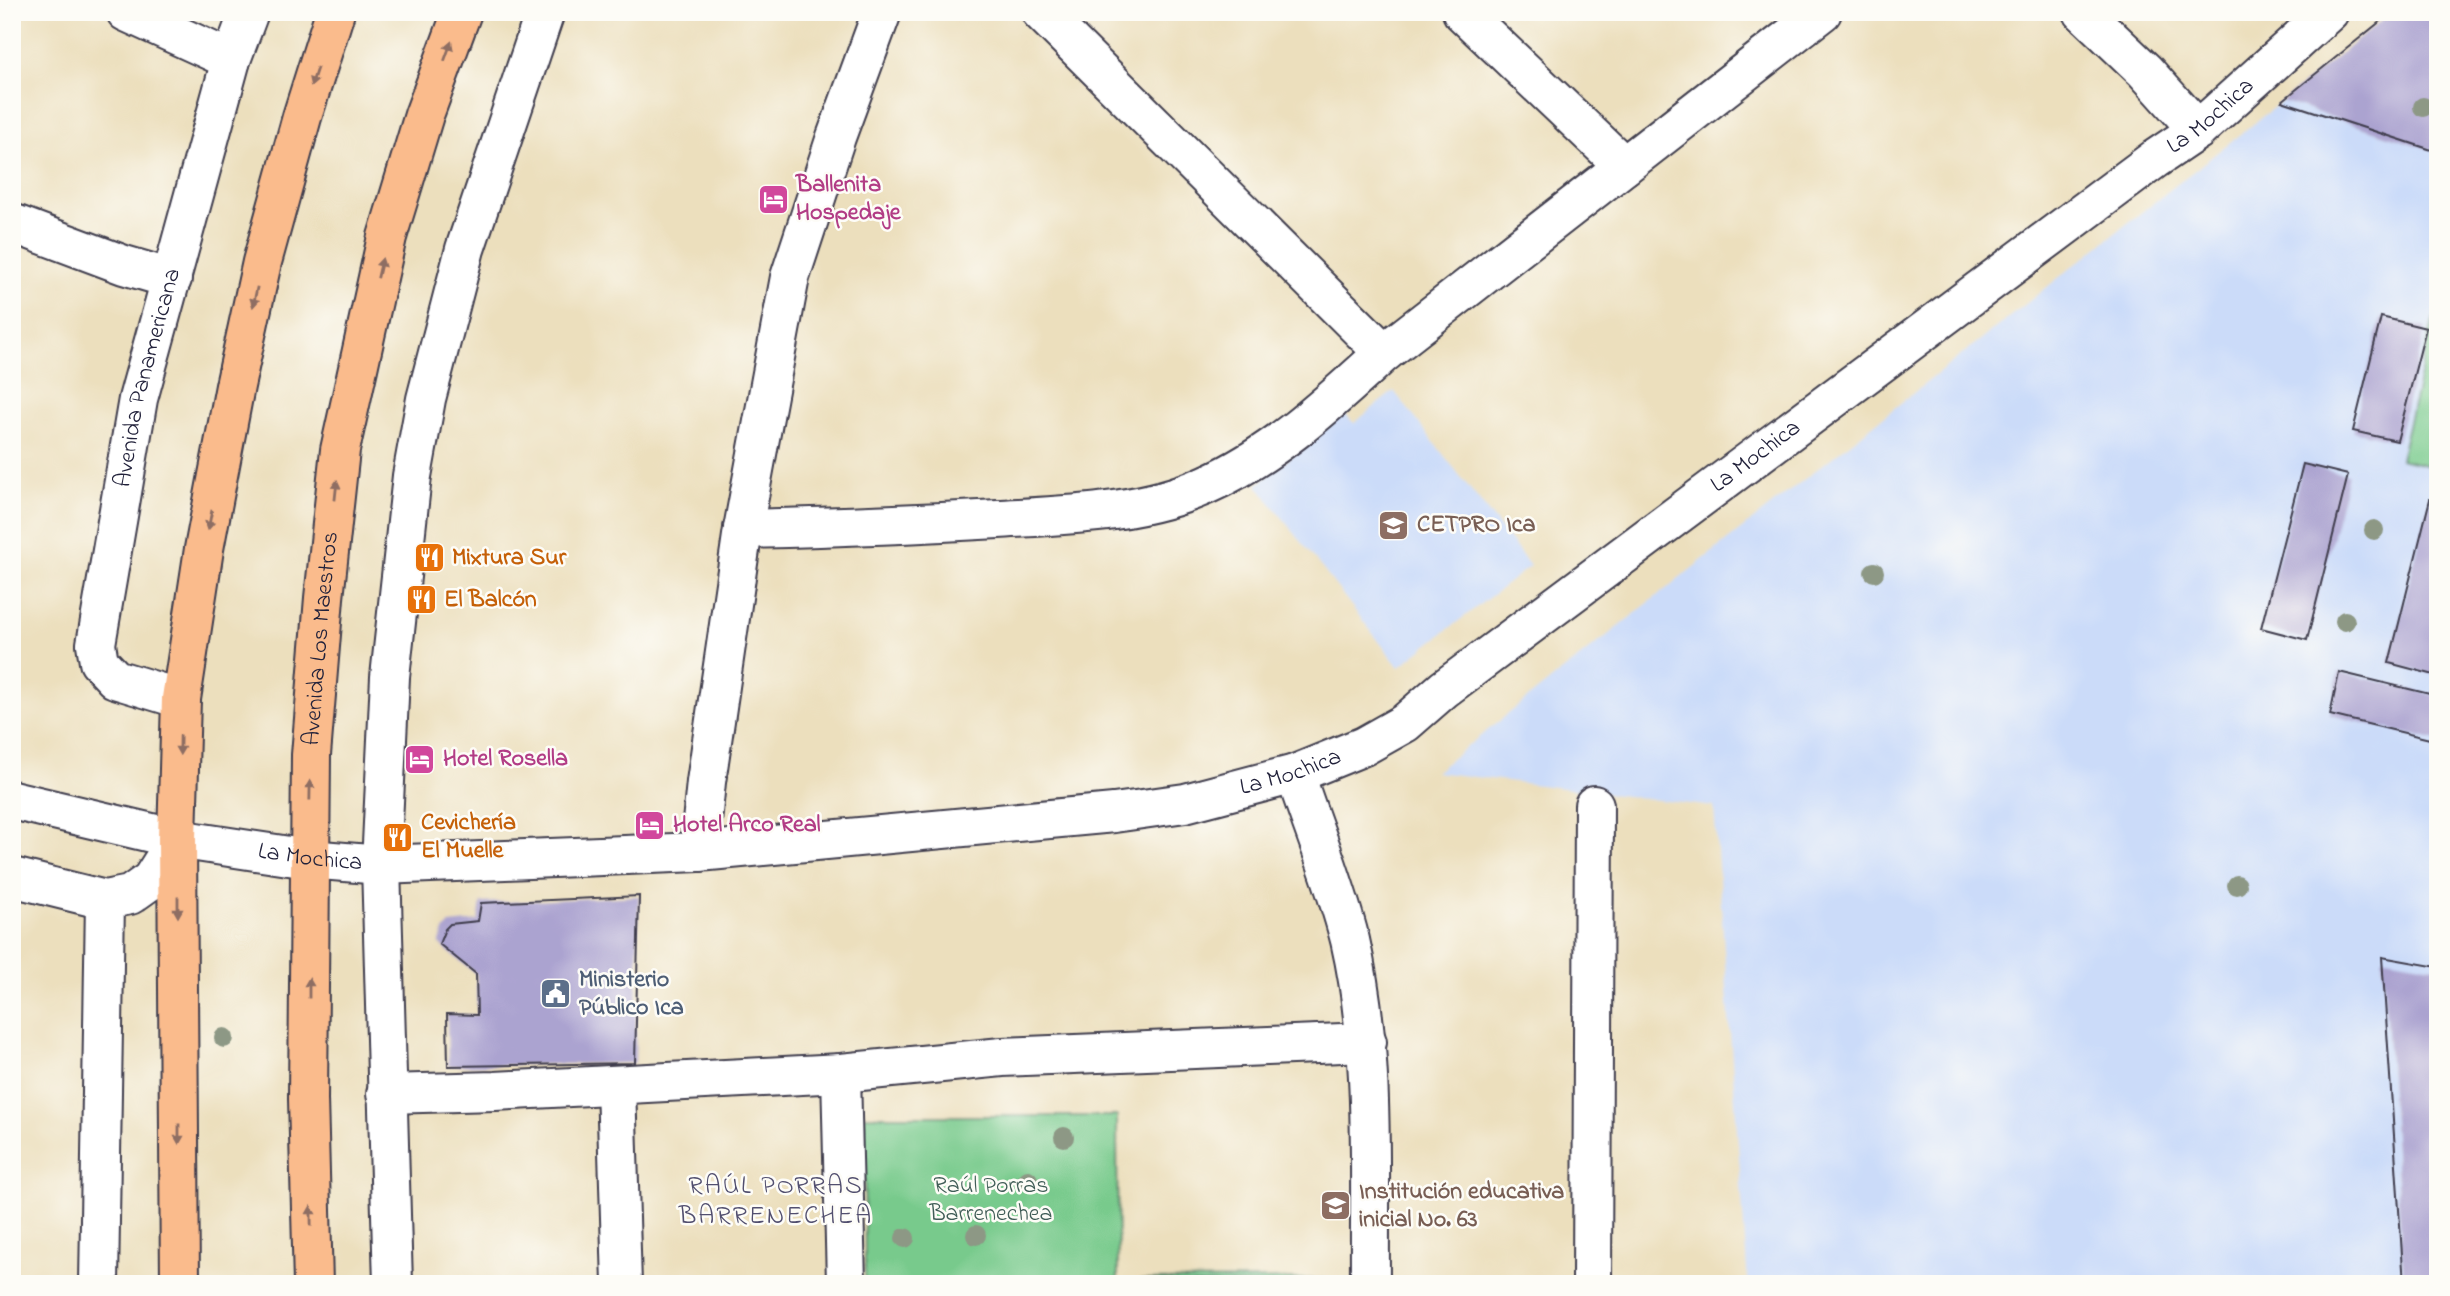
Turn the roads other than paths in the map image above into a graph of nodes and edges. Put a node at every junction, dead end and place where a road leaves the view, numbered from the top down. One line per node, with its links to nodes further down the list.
1 (126, 12): 12 (street)
2 (249, 12): 12 (street, Avenida Panamericana)
3 (335, 12): 19 (highway, one-way to 19)
4 (462, 12): 25 (highway, Avenida Los Maestros, one-way to 4)
5 (545, 12): 26 (street)
6 (882, 12): 18 (street)
7 (1041, 12): 17 (street)
8 (1462, 12): 14 (street)
9 (1822, 12): 14 (street)
10 (2083, 12): 13 (street)
11 (2329, 12): 13 (street, La Mochica)
12 (231, 60): 16 (street, Avenida Panamericana)
13 (2198, 130): 20 (street, La Mochica)
14 (1624, 166): 17 (street)
15 (12, 223): 16 (street)
16 (172, 279): 19 (street, Avenida Panamericana)
17 (1384, 353): 18 (street)
18 (743, 529): 24 (street)
19 (181, 699): 23 (highway, one-way to 23)
20 (1295, 774): 24 (street, La Mochica); 29 (street)
21 (12, 800): 23 (street, La Mochica)
22 (1594, 805): 40 (street)
23 (177, 839): 25 (street, La Mochica); 28 (street); 34 (highway, one-way to 34)
24 (699, 852): 26 (street, La Mochica)
25 (309, 859): 26 (street, La Mochica); 35 (highway, Avenida Los Maestros, one-way to 25)
26 (381, 865): 32 (street)
27 (12, 877): 28 (street)
28 (105, 900): 33 (street)
29 (1367, 1042): 30 (street); 39 (street)
30 (841, 1073): 31 (street); 38 (street)
31 (616, 1085): 32 (street); 37 (street)
32 (386, 1094): 36 (street)
33 (99, 1284)
34 (180, 1284)
35 (313, 1284)
36 (393, 1284)
37 (622, 1284)
38 (846, 1284)
39 (1370, 1284)
40 (1592, 1284)

